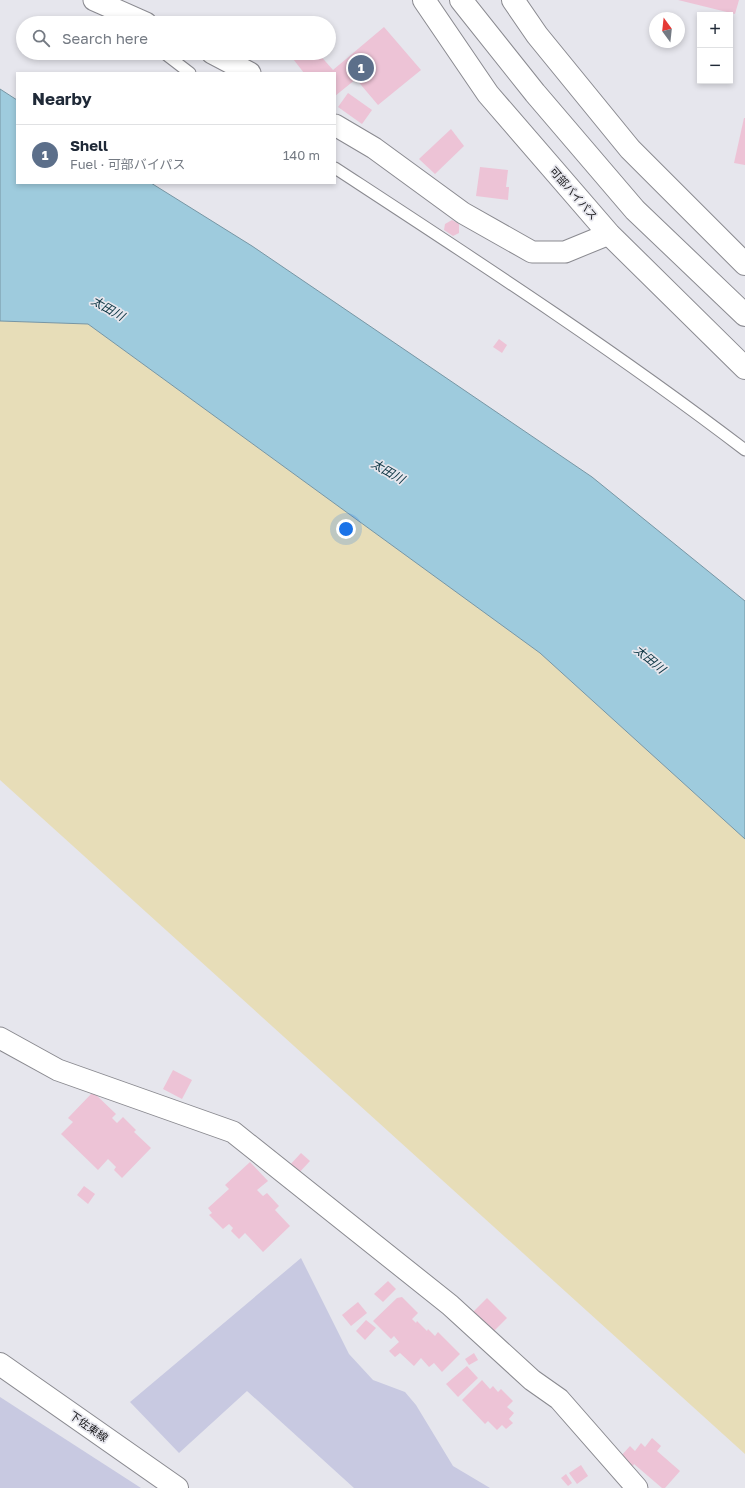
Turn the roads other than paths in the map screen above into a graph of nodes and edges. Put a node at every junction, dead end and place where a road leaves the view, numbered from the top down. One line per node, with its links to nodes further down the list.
1 (94, 0): 5 (lane); 6 (street)
2 (424, 0): 13 (main road, 可部バイパス)
3 (461, 0): 15 (main road)
4 (513, 0): 14 (main road)
5 (115, 16)
6 (130, 16)
7 (173, 60): 9 (lane)
8 (225, 60): 10 (street)
9 (189, 72)
10 (248, 72)
11 (336, 126): 13 (street)
12 (336, 169): 17 (lane)
13 (609, 234): 16 (main road, 可部バイパス)
14 (745, 264)
15 (745, 316)
16 (745, 368)
17 (745, 450)
18 (0, 1038): 21 (street)
19 (0, 1364): 20 (main road, 下佐東線)
20 (177, 1488)
21 (637, 1488)

